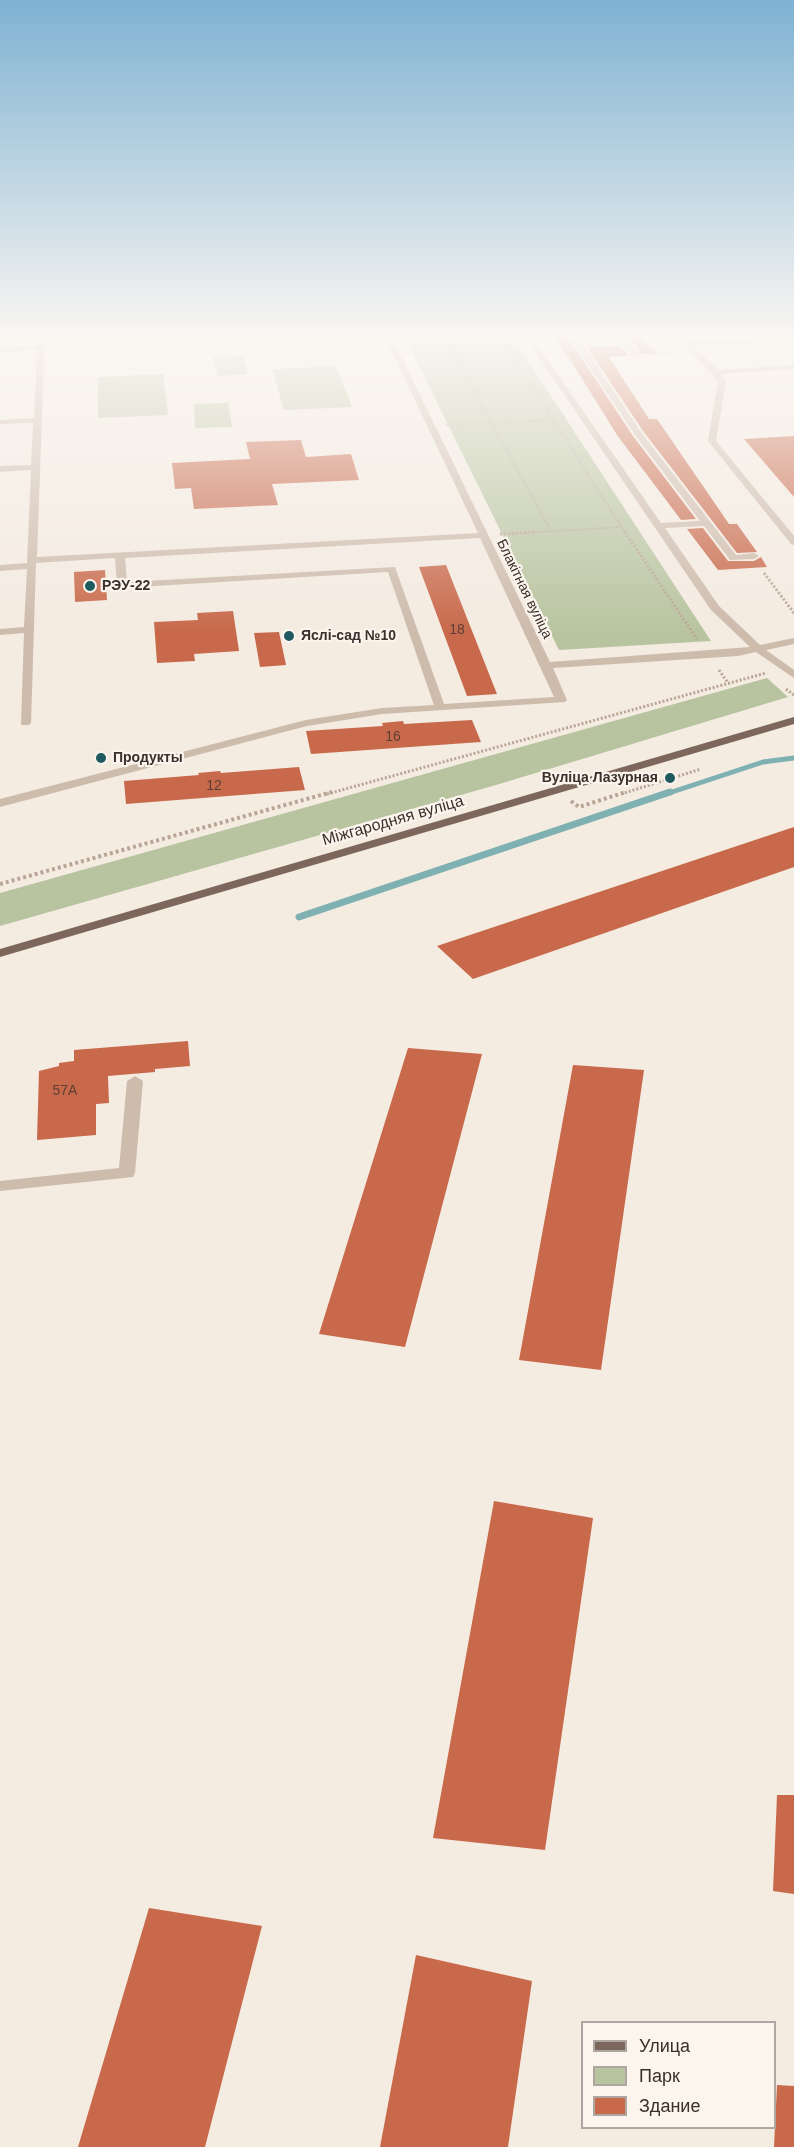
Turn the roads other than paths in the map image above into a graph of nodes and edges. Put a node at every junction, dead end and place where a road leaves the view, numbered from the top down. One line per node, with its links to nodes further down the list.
1 (36, 433): 6 (street)
2 (434, 433): 10 (street, Блакітная вуліца)
3 (595, 433): 9 (street)
4 (637, 433): 8 (street)
5 (713, 433): 11 (street)
6 (35, 467): 7 (street); 16 (street)
7 (0, 469)
8 (707, 523): 9 (street); 14 (street)
9 (658, 526): 21 (street)
10 (483, 535): 12 (street); 22 (street, Блакітная вуліца)
11 (794, 542)
12 (120, 555): 16 (street); 24 (street)
13 (754, 556): 14 (street)
14 (733, 558): 15 (street)
15 (716, 559)
16 (31, 563): 17 (street); 18 (street)
17 (0, 568)
18 (28, 630): 19 (street); 26 (street)
19 (0, 632)
20 (794, 641): 21 (street, Блакітная вуліца)
21 (758, 649): 22 (street, Блакітная вуліца); 23 (street)
22 (546, 665): 24 (street)
23 (794, 675)
24 (440, 707): 27 (street)
25 (794, 720): 28 (main road, Міжгародняя вуліца)
26 (25, 723)
27 (0, 803)
28 (0, 953)
29 (135, 1081): 30 (street)
30 (0, 1186)

